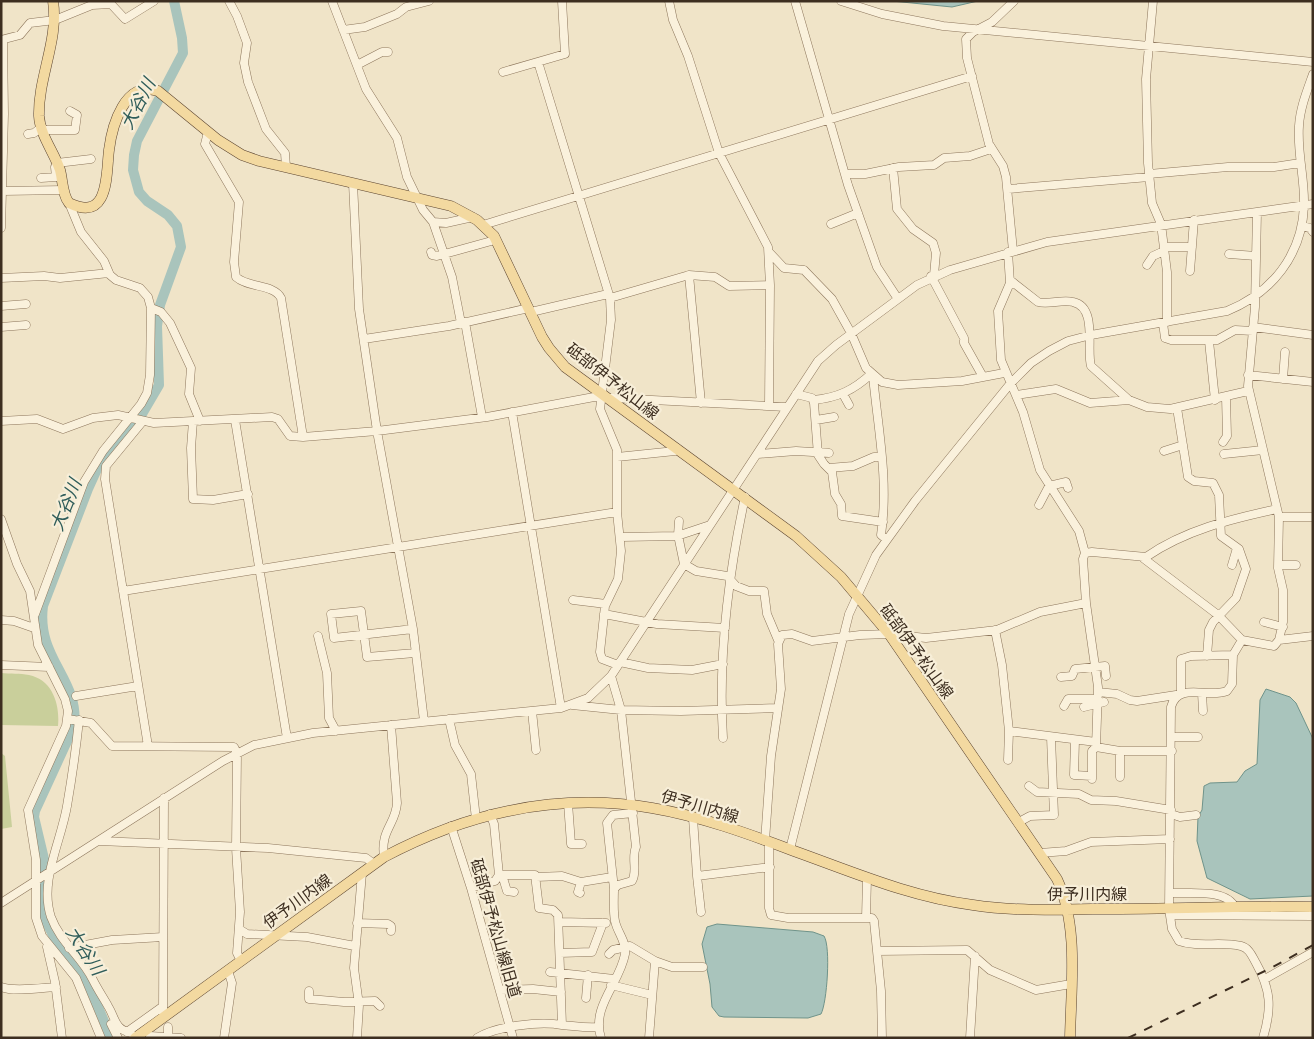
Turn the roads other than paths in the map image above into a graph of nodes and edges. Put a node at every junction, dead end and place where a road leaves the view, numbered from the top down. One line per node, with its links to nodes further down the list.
1 (53, 1): 12 (main road)
2 (154, 1): 12 (street)
3 (229, 1): 36 (street)
4 (332, 1): 14 (street)
5 (429, 1): 14 (street)
6 (562, 1): 18 (street)
7 (668, 1): 31 (street)
8 (795, 1): 25 (street)
9 (841, 1): 13 (street)
10 (1014, 1): 13 (street)
11 (1153, 1): 16 (street)
12 (55, 20): 15 (street); 26 (main road)
13 (984, 28): 16 (street); 23 (street)
14 (343, 30): 20 (street)
15 (2, 40): 29 (street)
16 (1149, 46): 19 (street); 39 (street)
17 (388, 52): 20 (street)
18 (538, 62): 21 (street); 45 (street)
19 (1313, 62)
20 (357, 65): 46 (street)
21 (503, 72)
22 (1313, 74): 33 (street)
23 (972, 76): 25 (street); 30 (street)
24 (70, 111): 26 (street)
25 (828, 119): 31 (street); 38 (street)
26 (42, 129): 28 (street); 34 (main road)
27 (208, 132): 36 (main road, 砥部伊予松山線); 47 (main road, 砥部伊予松山線); 127 (street)
28 (28, 134)
29 (2, 140): 35 (street)
30 (992, 149): 37 (street); 43 (street)
31 (719, 153): 45 (street); 64 (street)
32 (91, 159): 34 (street)
33 (1300, 163): 39 (street); 49 (street)
34 (58, 164): 40 (street); 44 (main road)
35 (2, 167): 42 (street)
36 (286, 167): 41 (main road, 砥部伊予松山線)
37 (893, 168): 38 (street); 74 (street)
38 (845, 174): 51 (street)
39 (1149, 176): 43 (street); 56 (street)
40 (41, 178)
41 (353, 182): 46 (main road, 砥部伊予松山線); 93 (street)
42 (2, 189): 44 (street); 59 (street)
43 (1008, 189): 66 (street)
44 (64, 190): 47 (main road)
45 (579, 195): 57 (street); 78 (street)
46 (417, 197): 52 (main road, 砥部伊予松山線); 54 (street)
47 (69, 203): 72 (street)
48 (1313, 204): 49 (street)
49 (1304, 206): 50 (street); 58 (street)
50 (1257, 212): 53 (street); 69 (street)
51 (858, 213): 55 (street); 80 (street)
52 (473, 217): 54 (street); 57 (main road, 砥部伊予松山線)
53 (1194, 220): 56 (street); 62 (street)
54 (433, 222): 67 (street)
55 (831, 224)
56 (1161, 224): 63 (street); 66 (street)
57 (483, 225): 61 (main road, 砥部伊予松山線)
58 (1302, 226): 60 (street); 79 (street)
59 (1, 228)
60 (1313, 232)
61 (496, 240): 67 (street); 84 (main road, 砥部伊予松山線)
62 (1192, 246): 63 (street); 71 (street)
63 (1164, 249): 70 (street); 86 (street)
64 (769, 251): 77 (street); 90 (street)
65 (431, 252): 67 (street)
66 (1011, 252): 74 (street); 76 (street)
67 (444, 254): 85 (street)
68 (1230, 254): 69 (street)
69 (1256, 256): 79 (street)
70 (1147, 265)
71 (1190, 271)
72 (109, 273): 75 (street); 83 (street)
73 (689, 275): 77 (street); 78 (street); 112 (street)
74 (933, 276): 80 (street); 98 (street)
75 (1, 278)
76 (1010, 280): 91 (street); 96 (street)
77 (770, 285): 113 (street)
78 (609, 296): 84 (street); 107 (street)
79 (1256, 297): 86 (street); 89 (street)
80 (898, 299): 90 (street)
81 (26, 304): 82 (street)
82 (1, 306)
83 (156, 310): 118 (street); 125 (street)
84 (530, 310): 85 (street); 107 (main road, 砥部伊予松山線)
85 (463, 323): 93 (street); 120 (street)
86 (1165, 323): 91 (street); 94 (street)
87 (26, 325): 88 (street)
88 (1, 327)
89 (1253, 329): 92 (street); 94 (street); 99 (street)
90 (851, 333): 97 (street); 104 (street)
91 (1091, 335): 102 (street); 110 (street)
92 (1313, 335)
93 (364, 339): 126 (street)
94 (1209, 341): 111 (street)
95 (1284, 352): 100 (street)
96 (1004, 372): 98 (street); 102 (street)
97 (872, 375): 98 (street); 105 (street); 138 (street)
98 (982, 375)
99 (1248, 375): 100 (street); 103 (street)
100 (1283, 379): 101 (street)
101 (1313, 382)
102 (1010, 384): 106 (street); 157 (street)
103 (1248, 391): 108 (street); 131 (street)
104 (796, 394): 109 (street); 115 (street)
105 (843, 394): 109 (street); 114 (street)
106 (1016, 394): 110 (street); 140 (street)
107 (604, 397): 112 (street); 117 (street); 130 (main road, 砥部伊予松山線); 137 (street)
108 (1226, 397): 111 (street); 128 (street)
109 (813, 400): 122 (street)
110 (1129, 400): 116 (street)
111 (1215, 400): 116 (street)
112 (701, 402): 113 (street)
113 (769, 404): 115 (street)
114 (849, 405)
115 (786, 407): 135 (street)
116 (1177, 408): 129 (street)
117 (512, 412): 120 (street); 154 (street)
118 (130, 417): 123 (street); 124 (street); 175 (street)
119 (834, 417): 122 (street)
120 (482, 418): 126 (street)
121 (235, 420): 125 (street); 127 (street); 143 (street)
122 (816, 420): 133 (street)
123 (1, 421)
124 (143, 421): 125 (street); 168 (street)
125 (197, 421): 143 (street)
126 (377, 431): 127 (street); 158 (street)
127 (303, 437)
128 (1223, 442)
129 (1183, 445): 132 (street); 152 (street)
130 (677, 448): 137 (street); 142 (main road, 砥部伊予松山線)
131 (1263, 450): 136 (street); 147 (street)
132 (1164, 451)
133 (817, 452): 134 (street); 135 (street); 139 (street)
134 (829, 452)
135 (758, 454): 142 (street)
136 (1224, 454)
137 (617, 456): 146 (street)
138 (882, 457): 139 (street); 151 (street)
139 (829, 468): 151 (street)
140 (1049, 486): 141 (street); 145 (street); 160 (street)
141 (1068, 488)
142 (735, 490): 144 (main road, 砥部伊予松山線); 153 (street)
143 (248, 494): 166 (street)
144 (745, 498): 167 (street); 169 (main road, 砥部伊予松山線)
145 (1039, 505)
146 (617, 512): 154 (street); 156 (street)
147 (1278, 513): 148 (street); 152 (street); 163 (street)
148 (1313, 517)
149 (1, 519): 175 (street)
150 (679, 521): 155 (street)
151 (883, 522): 157 (street)
152 (1219, 523): 159 (street); 161 (street)
153 (710, 525): 155 (street); 162 (street)
154 (532, 526): 158 (street); 211 (street)
155 (678, 535): 156 (street); 162 (street)
156 (621, 537): 172 (street)
157 (886, 540): 169 (street)
158 (397, 547): 166 (street); 182 (street)
159 (1237, 548): 164 (street); 174 (street)
160 (1085, 553): 161 (street); 171 (street)
161 (1143, 558): 174 (street)
162 (684, 564): 167 (street); 177 (street)
163 (1278, 564): 165 (street); 179 (street)
164 (1232, 565)
165 (1296, 565)
166 (260, 570): 168 (street); 226 (street)
167 (730, 578): 181 (street); 189 (street)
168 (122, 591): 203 (street)
169 (857, 595): 185 (main road, 砥部伊予松山線); 188 (street)
170 (573, 600): 172 (street)
171 (1086, 603): 183 (street); 199 (street)
172 (606, 604): 173 (street)
173 (604, 614): 177 (street); 195 (street)
174 (1218, 615): 190 (street); 194 (street)
175 (34, 618): 180 (street)
176 (1, 620): 180 (street)
177 (646, 621): 181 (street); 195 (street)
178 (1264, 622): 179 (street)
179 (1283, 627): 191 (street)
180 (34, 628): 198 (street)
181 (725, 628): 196 (street)
182 (413, 629): 184 (street); 192 (street)
183 (995, 630): 185 (street); 222 (street)
184 (364, 634): 184 (street); 192 (street)
185 (889, 634): 188 (street); 247 (main road, 砥部伊予松山線)
186 (318, 636): 221 (street)
187 (1313, 636): 191 (street)
188 (842, 637): 189 (street); 255 (street)
189 (778, 640): 213 (street)
190 (1242, 640): 191 (street); 193 (street)
191 (1279, 640)
192 (416, 653): 219 (street)
193 (1233, 655): 194 (street); 204 (street)
194 (1207, 656): 205 (street)
195 (619, 664): 196 (street); 200 (street)
196 (723, 664): 212 (street)
197 (1, 665): 198 (street)
198 (49, 667): 217 (street)
199 (1096, 667): 201 (street); 202 (street); 207 (street)
200 (611, 676): 208 (street); 214 (street)
201 (1106, 676)
202 (1061, 677)
203 (138, 686): 206 (street); 230 (street)
204 (1202, 693): 205 (street); 216 (street)
205 (1178, 694): 207 (street); 224 (street)
206 (76, 696)
207 (1099, 698): 209 (street); 210 (street); 229 (street)
208 (572, 705): 211 (street); 214 (street)
209 (1064, 706)
210 (1084, 707)
211 (561, 708): 215 (street)
212 (720, 708): 213 (street); 214 (street); 227 (street)
213 (777, 708): 251 (street)
214 (621, 710): 241 (street)
215 (532, 711): 218 (street); 231 (street)
216 (1203, 711)
217 (73, 719): 230 (street); 260 (street); 267 (street)
218 (449, 719): 219 (street); 245 (street)
219 (424, 721): 220 (street)
220 (391, 725): 221 (street); 257 (street)
221 (336, 731): 226 (street)
222 (1009, 731): 223 (street); 235 (street)
223 (1052, 737): 228 (street); 238 (street)
224 (1171, 737): 225 (street); 233 (street)
225 (1198, 737)
226 (287, 738): 234 (street)
227 (723, 738)
228 (1074, 740): 229 (street); 229 (street)
229 (1096, 744): 232 (street)
230 (148, 746): 234 (street)
231 (536, 750)
232 (1120, 751): 233 (street); 236 (street)
233 (1172, 751): 242 (street)
234 (237, 753): 239 (street); 254 (street)
235 (1008, 760)
236 (1120, 777)
237 (1029, 786): 238 (street)
238 (1054, 794): 242 (street); 247 (street)
239 (164, 798): 250 (street); 253 (street)
240 (568, 803): 241 (main road, 伊予川内線); 243 (main road, 伊予川内線); 252 (street)
241 (633, 809): 246 (main road, 伊予川内線); 265 (street); 270 (street)
242 (1171, 812): 244 (street); 249 (street)
243 (490, 814): 245 (main road, 伊予川内線); 262 (street)
244 (1196, 816)
245 (476, 818): 248 (main road, 伊予川内線)
246 (693, 818): 251 (main road, 伊予川内線); 263 (street)
247 (1019, 822): 256 (main road, 砥部伊予松山線)
248 (451, 826): 257 (main road, 伊予川内線); 269 (street, 砥部伊予松山線旧道)
249 (1170, 839): 256 (street); 273 (street)
250 (99, 841): 253 (street); 260 (street)
251 (767, 842): 255 (main road, 伊予川内線); 259 (street)
252 (582, 844)
253 (164, 845): 254 (street); 288 (street)
254 (236, 848): 258 (street); 286 (street)
255 (790, 849): 266 (main road, 伊予川内線)
256 (1040, 853): 277 (main road, 砥部伊予松山線)
257 (384, 857): 258 (main road, 伊予川内線)
258 (374, 864): 261 (main road, 伊予川内線)
259 (770, 867): 263 (street); 281 (street)
260 (49, 871): 267 (street); 293 (street)
261 (362, 873): 284 (street); 289 (main road, 伊予川内線)
262 (499, 875): 264 (street); 269 (street); 271 (street)
263 (697, 876): 278 (street)
264 (536, 877): 268 (street); 283 (street)
265 (612, 877): 268 (street); 270 (street)
266 (867, 878): 277 (main road, 伊予川内線); 281 (street)
267 (37, 879): 274 (street); 290 (street)
268 (581, 882): 272 (street)
269 (471, 888): 311 (street, 砥部伊予松山線旧道)
270 (614, 889): 282 (street)
271 (514, 892)
272 (580, 893)
273 (1170, 893): 276 (street); 279 (street)
274 (1, 903)
275 (1313, 907): 276 (main road, 伊予川内線)
276 (1235, 908): 279 (main road, 伊予川内線)
277 (1068, 910): 279 (main road, 伊予川内線); 308 (main road, 砥部伊予松山線)
278 (701, 912)
279 (1170, 912): 280 (street); 306 (street)
280 (1313, 916)
281 (866, 918): 294 (street)
282 (614, 920): 285 (street); 292 (street)
283 (559, 922): 285 (street); 296 (street)
284 (357, 923): 287 (street); 291 (street)
285 (603, 923): 296 (street)
286 (239, 929): 289 (street); 299 (street)
287 (391, 931)
288 (163, 937): 293 (street); 324 (street)
289 (273, 937): 291 (street); 299 (main road, 伊予川内線)
290 (45, 940): 310 (street); 317 (street)
291 (355, 946): 318 (street)
292 (625, 947): 297 (street); 300 (street); 307 (street)
293 (70, 948): 315 (street)
294 (877, 951): 298 (street); 337 (street)
295 (1313, 952): 306 (street)
296 (560, 953): 304 (street)
297 (609, 954)
298 (976, 956): 308 (street); 338 (street)
299 (241, 961): 302 (main road, 伊予川内線)
300 (655, 961): 301 (street); 314 (street)
301 (703, 967)
302 (228, 971): 324 (main road, 伊予川内線); 331 (street)
303 (550, 972): 304 (street)
304 (561, 972): 305 (street); 313 (street)
305 (588, 975): 307 (street); 316 (street)
306 (1265, 979): 340 (street)
307 (613, 982): 314 (street); 322 (street)
308 (1071, 984): 339 (main road, 砥部伊予松山線)
309 (1, 987): 310 (street)
310 (56, 987): 327 (street)
311 (500, 990): 313 (street); 323 (street, 砥部伊予松山線旧道)
312 (309, 992): 318 (street)
313 (561, 992): 320 (street)
314 (652, 995): 336 (street)
315 (100, 998): 317 (street); 324 (street); 329 (street)
316 (586, 998)
317 (88, 1000): 328 (street)
318 (358, 1002): 319 (street); 332 (street)
319 (380, 1006)
320 (562, 1024): 322 (street); 323 (street)
321 (168, 1027): 326 (street)
322 (598, 1027): 335 (street)
323 (510, 1028): 333 (street); 334 (street, 砥部伊予松山線旧道)
324 (131, 1034)
325 (150, 1036): 326 (street)
326 (168, 1037): 330 (street)
327 (62, 1038)
328 (101, 1038)
329 (118, 1038)
330 (181, 1038)
331 (224, 1038)
332 (357, 1038)
333 (477, 1038)
334 (513, 1038)
335 (601, 1038)
336 (649, 1038)
337 (882, 1038)
338 (970, 1038)
339 (1070, 1038)
340 (1263, 1038)

